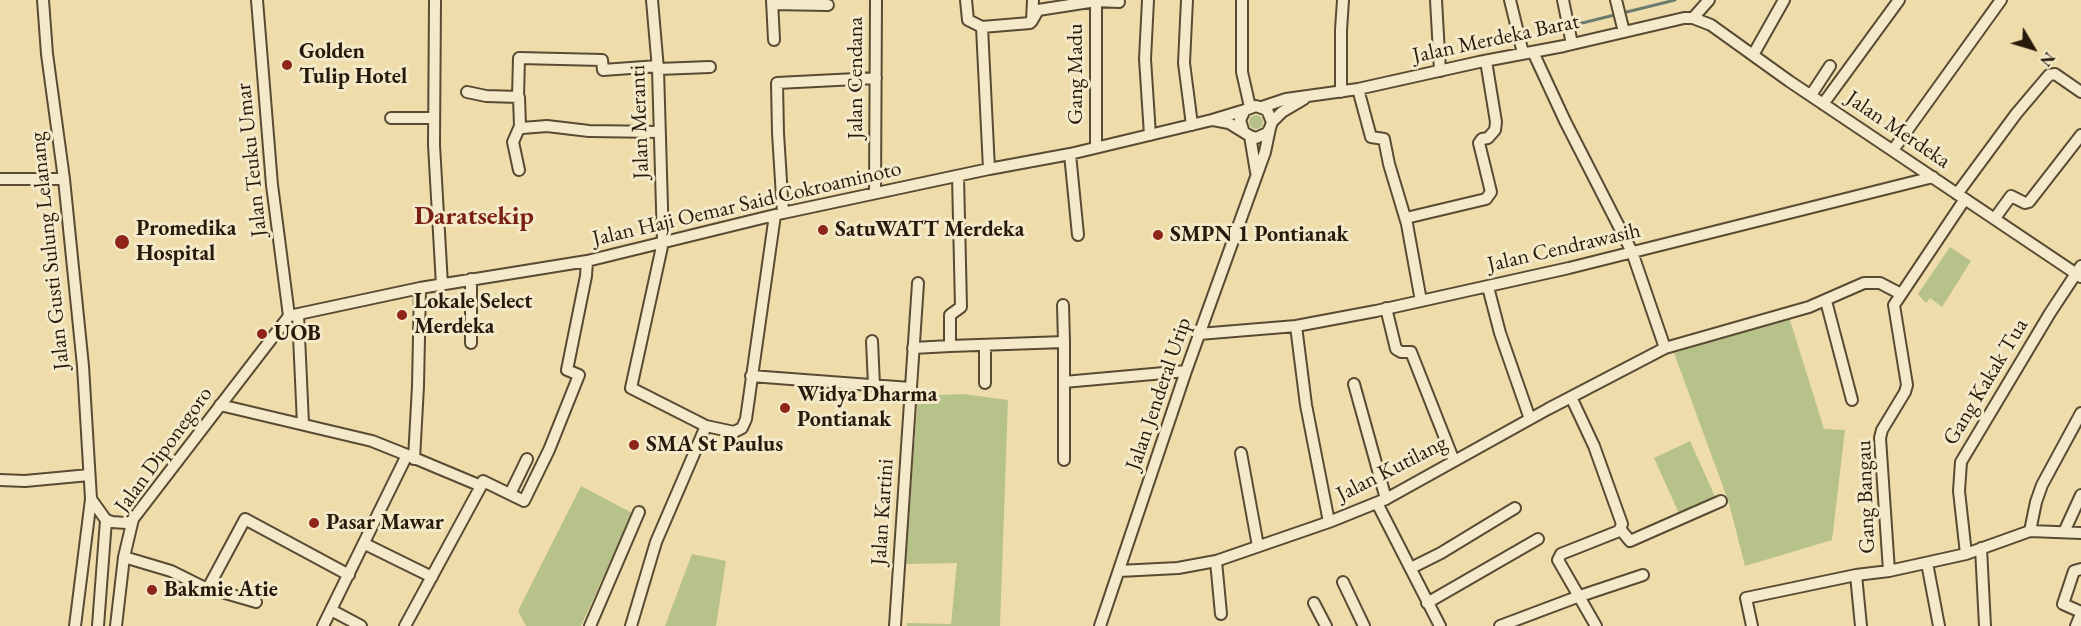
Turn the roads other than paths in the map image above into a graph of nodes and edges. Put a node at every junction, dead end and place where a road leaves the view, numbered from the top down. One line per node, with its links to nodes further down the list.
1 (43, 0): 67 (street, Jalan Gusti Sulung Lelanang)
2 (257, 0): 88 (street, Jalan Teuku Umar)
3 (435, 0): 49 (street)
4 (652, 0): 34 (street, Jalan Meranti)
5 (876, 0): 37 (street, Jalan Cendana)
6 (966, 0): 26 (street)
7 (1033, 0): 25 (street)
8 (1119, 0): 20 (street)
9 (1148, 0): 56 (street)
10 (1187, 0): 51 (street)
11 (1242, 0): 47 (street)
12 (1343, 0): 40 (street)
13 (1436, 0): 36 (street)
14 (1510, 0): 30 (street)
15 (1563, 0): 29 (street)
16 (1708, 0): 24 (street)
17 (1784, 0): 31 (street)
18 (1899, 0): 45 (street)
19 (2001, 0): 59 (street)
20 (1096, 1): 25 (street); 58 (street, Gang Madu)
21 (772, 2): 23 (street); 28 (street)
22 (1617, 3): 27 (street)
23 (828, 5)
24 (1693, 18): 27 (street, Jalan Merdeka Barat); 31 (street, Jalan Merdeka)
25 (1032, 21): 26 (street)
26 (982, 27): 61 (street)
27 (1623, 28): 29 (street, Jalan Merdeka Barat)
28 (774, 40)
29 (1572, 44): 30 (street, Jalan Merdeka Barat)
30 (1528, 53): 32 (street, Jalan Merdeka Barat); 75 (street)
31 (1753, 55): 42 (street, Jalan Merdeka)
32 (1486, 61): 36 (street, Jalan Merdeka Barat); 72 (street)
33 (1830, 66): 42 (street)
34 (658, 68): 35 (street); 43 (street); 54 (street, Jalan Meranti)
35 (710, 68)
36 (1440, 71): 38 (street, Jalan Merdeka Barat)
37 (876, 78): 68 (street, Jalan Cendana); 70 (street)
38 (1358, 89): 40 (street, Jalan Merdeka Barat); 72 (street)
39 (467, 92): 43 (street)
40 (1341, 92): 44 (street, Jalan Merdeka Barat)
41 (2081, 92): 69 (street, Gang Bangau)
42 (1811, 95): 45 (street, Jalan Merdeka)
43 (518, 97): 53 (street)
44 (1307, 97): 46 (street, Jalan Merdeka Barat); 52 (street)
45 (1823, 104): 59 (street, Jalan Merdeka)
46 (1262, 107): 47 (street); 52 (street)
47 (1247, 109): 50 (street, Jalan Haji Oemar Said Cokroaminoto); 55 (street)
48 (391, 118): 49 (street)
49 (434, 118): 80 (street)
50 (1212, 120): 51 (street, Jalan Haji Oemar Said Cokroaminoto); 55 (street)
51 (1192, 125): 56 (street, Jalan Haji Oemar Said Cokroaminoto)
52 (1271, 125): 55 (street); 64 (street, Jalan Jenderal Urip)
53 (520, 126): 54 (street); 62 (street)
54 (660, 132): 74 (street, Jalan Meranti)
55 (1246, 133): 64 (street)
56 (1150, 135): 58 (street, Jalan Haji Oemar Said Cokroaminoto)
57 (2081, 135): 71 (street)
58 (1096, 147): 60 (street, Jalan Haji Oemar Said Cokroaminoto)
59 (1893, 150): 65 (street, Jalan Merdeka)
60 (1070, 154): 61 (street, Jalan Haji Oemar Said Cokroaminoto); 73 (street)
61 (989, 169): 63 (street, Jalan Haji Oemar Said Cokroaminoto)
62 (519, 170)
63 (958, 176): 68 (street, Jalan Haji Oemar Said Cokroaminoto); 95 (street)
64 (1257, 176): 90 (street, Jalan Jenderal Urip)
65 (1933, 177): 69 (street, Jalan Merdeka); 75 (street, Jalan Cendrawasih)
66 (0, 179): 67 (street)
67 (64, 179): 117 (street, Jalan Gusti Sulung Lelanang)
68 (875, 193): 70 (street, Jalan Haji Oemar Said Cokroaminoto)
69 (1961, 196): 71 (street, Jalan Merdeka); 83 (street, Gang Bangau)
70 (779, 214): 74 (street, Jalan Haji Oemar Said Cokroaminoto); 99 (street)
71 (1997, 215): 77 (street, Jalan Merdeka)
72 (1406, 218): 84 (street)
73 (1078, 235)
74 (663, 242): 76 (street, Jalan Haji Oemar Said Cokroaminoto); 111 (street, Jalan Meranti)
75 (1632, 252): 81 (street, Jalan Cendrawasih); 97 (street)
76 (587, 261): 78 (street, Jalan Haji Oemar Said Cokroaminoto); 120 (street)
77 (2079, 272): 138 (street, Gang Kakak Tua)
78 (471, 279): 80 (street, Jalan Haji Oemar Said Cokroaminoto); 93 (street)
79 (918, 283): 96 (street, Jalan Kartini)
80 (442, 285): 82 (street, Jalan Haji Oemar Said Cokroaminoto)
81 (1488, 287): 84 (street, Jalan Cendrawasih); 109 (street)
82 (420, 288): 88 (street, Jalan Haji Oemar Said Cokroaminoto); 113 (street)
83 (1901, 294): 85 (street, Jalan Kutilang); 145 (street, Gang Bangau)
84 (1421, 301): 87 (street, Jalan Cendrawasih)
85 (1826, 301): 97 (street, Jalan Kutilang); 106 (street)
86 (1063, 305): 92 (street)
87 (1386, 309): 89 (street, Jalan Cendrawasih); 116 (street)
88 (294, 315): 107 (street, Jalan Diponegoro); 110 (street, Jalan Teuku Umar)
89 (1296, 326): 90 (street, Jalan Cendrawasih); 129 (street)
90 (1199, 334): 98 (street, Jalan Jenderal Urip)
91 (872, 341): 103 (street)
92 (1065, 342): 94 (street); 100 (street)
93 (471, 343)
94 (985, 345): 95 (street); 101 (street)
95 (950, 346): 96 (street)
96 (913, 348): 104 (street, Jalan Kartini)
97 (1665, 348): 105 (street, Jalan Kutilang)
98 (1186, 371): 100 (street); 144 (street, Jalan Jenderal Urip)
99 (751, 376): 103 (street); 111 (street)
100 (1064, 382): 115 (street)
101 (985, 383)
102 (1354, 384): 123 (street)
103 (874, 385): 104 (street)
104 (910, 388): 167 (street, Jalan Kartini)
105 (1571, 397): 109 (street, Jalan Kutilang); 130 (street)
106 (1852, 400)
107 (219, 405): 110 (street); 127 (street, Jalan Diponegoro)
108 (2081, 413): 131 (street)
109 (1530, 419): 116 (street, Jalan Kutilang)
110 (303, 424): 113 (street)
111 (706, 426): 166 (street)
112 (1241, 453): 136 (street)
113 (411, 457): 119 (street); 135 (street)
114 (527, 459): 120 (street)
115 (1064, 460)
116 (1454, 461): 123 (street, Jalan Kutilang)
117 (89, 475): 118 (street); 122 (street, Jalan Gusti Sulung Lelanang)
118 (0, 480)
119 (482, 484): 120 (street); 149 (street)
120 (510, 494)
121 (2081, 495): 132 (street)
122 (91, 499): 128 (street); 159 (street, Jalan Gusti Sulung Lelanang)
123 (1381, 501): 129 (street, Jalan Kutilang); 142 (street)
124 (1721, 501): 130 (street)
125 (1515, 508): 142 (street)
126 (639, 512): 165 (street)
127 (133, 519): 128 (street); 139 (street, Jalan Diponegoro)
128 (106, 520): 160 (street)
129 (1329, 522): 136 (street, Jalan Kutilang)
130 (1621, 530): 152 (street)
131 (2030, 531): 132 (street); 137 (street)
132 (2064, 532): 133 (street)
133 (2081, 534)
134 (1538, 539): 155 (street)
135 (365, 544): 146 (street); 149 (street)
136 (1258, 546): 140 (street, Jalan Kutilang)
137 (1981, 548): 138 (street); 177 (street)
138 (1966, 554): 141 (street)
139 (124, 556): 151 (street); 161 (street, Jalan Diponegoro)
140 (1216, 561): 144 (street, Jalan Kutilang); 158 (street)
141 (1927, 563): 145 (street); 176 (street)
142 (1411, 568): 155 (street)
143 (2081, 569): 157 (street)
144 (1119, 571): 168 (street, Jalan Jenderal Urip)
145 (1889, 571): 148 (street)
146 (349, 575): 151 (street); 156 (street)
147 (1643, 575): 152 (street)
148 (1856, 575): 174 (street); 175 (street)
149 (432, 577): 164 (street)
150 (1343, 582): 170 (street)
151 (208, 588): 153 (street)
152 (1577, 597): 172 (street); 173 (street)
153 (256, 602)
154 (1314, 603): 169 (street)
155 (1427, 603): 171 (street)
156 (331, 610): 162 (street); 163 (street)
157 (2081, 613): 178 (street)
158 (1221, 614)
159 (75, 626)
160 (98, 626)
161 (116, 626)
162 (323, 626)
163 (361, 626)
164 (405, 626)
165 (590, 626)
166 (631, 626)
167 (895, 626)
168 (1100, 626)
169 (1326, 626)
170 (1364, 626)
171 (1440, 626)
172 (1500, 626)
173 (1596, 626)
174 (1752, 626)
175 (1861, 626)
176 (1939, 626)
177 (1985, 626)
178 (2076, 626)

